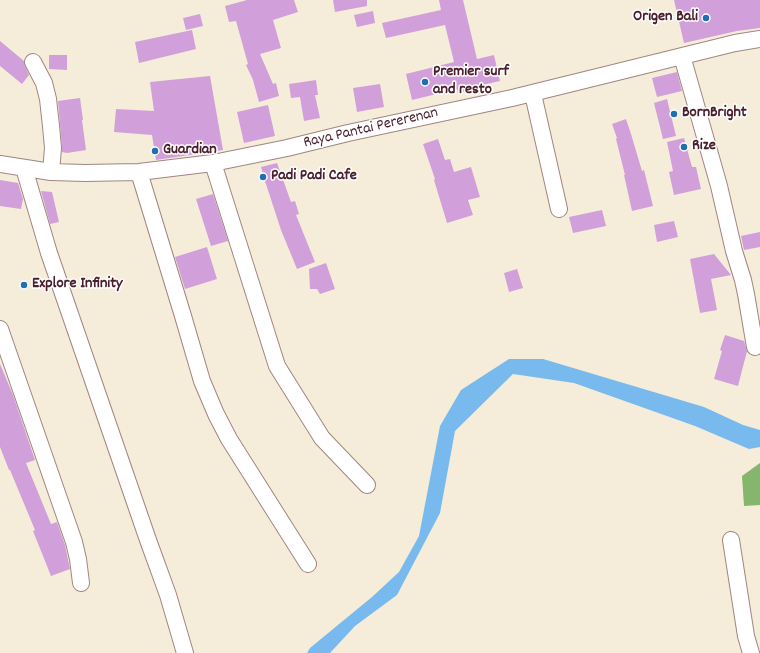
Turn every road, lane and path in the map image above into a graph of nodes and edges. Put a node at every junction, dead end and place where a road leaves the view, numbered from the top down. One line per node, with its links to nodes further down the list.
1 (760, 39): 2 (street, Raya Pantai Pererenan)
2 (682, 56): 4 (street, Raya Pantai Pererenan); 12 (street)
3 (33, 62): 8 (street)
4 (532, 94): 5 (street, Raya Pantai Pererenan); 10 (street)
5 (213, 163): 9 (street, Raya Pantai Pererenan); 13 (street)
6 (0, 164): 7 (street, Raya Pantai Pererenan)
7 (24, 168): 8 (street, Raya Pantai Pererenan); 17 (street)
8 (51, 172): 9 (street, Raya Pantai Pererenan)
9 (139, 172): 15 (street)
10 (559, 209)
11 (0, 329): 16 (street)
12 (755, 347)
13 (367, 485)
14 (731, 540): 18 (street)
15 (308, 564)
16 (81, 583)
17 (185, 653)
18 (751, 653)

